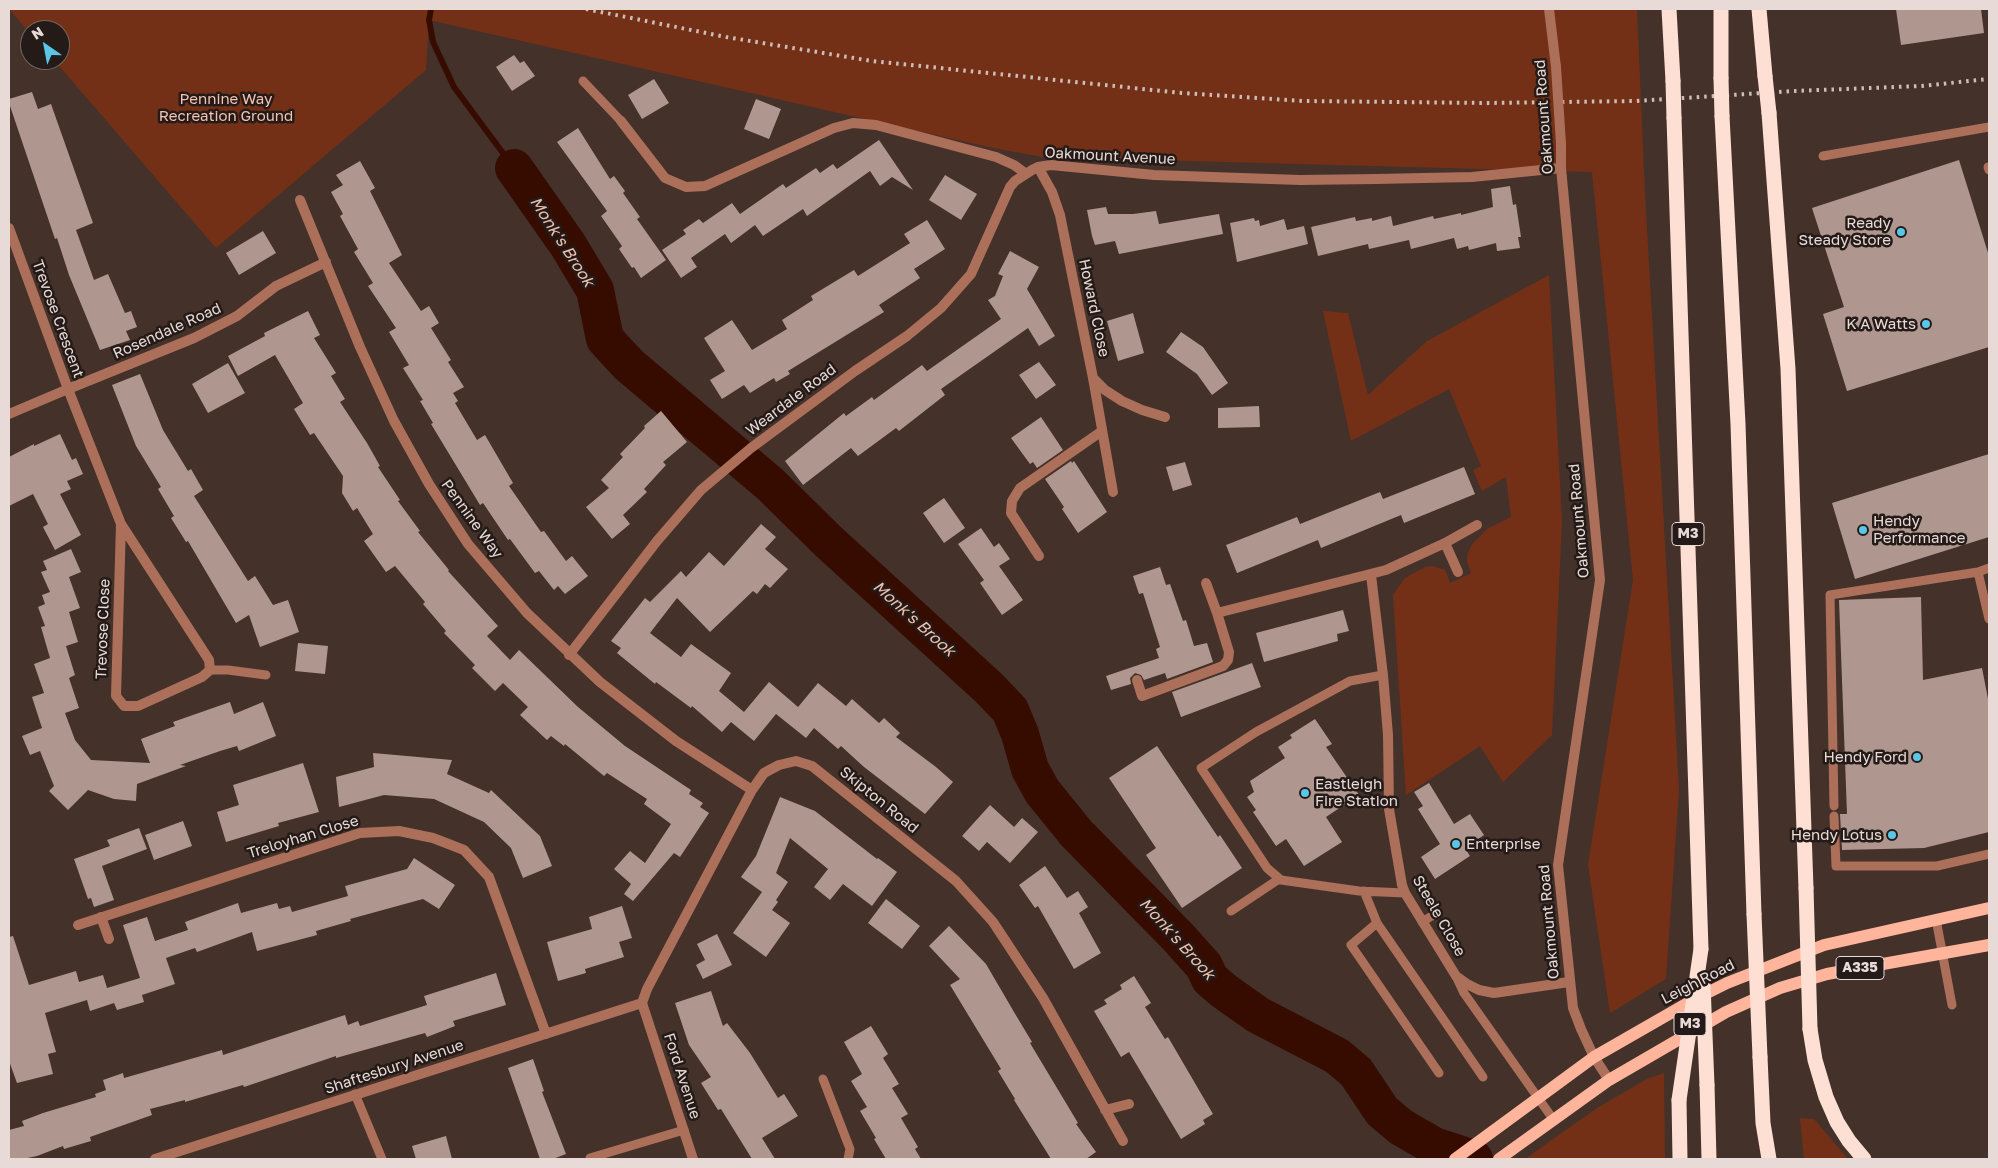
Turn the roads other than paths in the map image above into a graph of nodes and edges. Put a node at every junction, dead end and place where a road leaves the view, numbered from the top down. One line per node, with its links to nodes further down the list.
1 (1549, 9): 10 (street, Oakmount Road, bridge)
2 (1669, 9): 54 (highway, M3, bridge)
3 (1721, 9): 71 (highway, bridge)
4 (1758, 9): 85 (highway, bridge)
5 (583, 81): 6 (lane)
6 (621, 121): 11 (street, Oakmount Avenue)
7 (1989, 127): 8 (lane)
8 (1823, 156)
9 (1038, 167): 10 (street, Oakmount Avenue); 11 (street, Oakmount Avenue); 15 (street, Howard Close)
10 (1561, 168): 57 (street, Oakmount Road)
11 (1025, 174): 32 (street, Weardale Road)
12 (300, 200): 14 (street, Pennine Way)
13 (9, 228): 16 (street, Trevose Crescent)
14 (326, 262): 16 (street, Rosendale Road); 32 (street, Pennine Way)
15 (1093, 378): 18 (street, Howard Close); 19 (street)
16 (68, 389): 17 (street, Trevose Crescent); 21 (street, Trevose Close)
17 (9, 414)
18 (1165, 417)
19 (1102, 431): 20 (street); 24 (street)
20 (1113, 492)
21 (121, 524): 33 (street, Trevose Close); 33 (street, Trevose Close)
22 (1477, 525): 23 (street)
23 (1445, 542): 26 (street); 28 (street)
24 (1039, 556)
25 (1989, 568): 27 (lane)
26 (1458, 572)
27 (1978, 572): 31 (lane); 38 (lane)
28 (1370, 575): 30 (street); 35 (street, Steele Close)
29 (1206, 583): 30 (street)
30 (1217, 613): 36 (street)
31 (1989, 619)
32 (569, 655): 37 (street, Pennine Way)
33 (210, 670): 34 (lane)
34 (266, 675)
35 (1383, 675): 41 (lane); 43 (street, Steele Close)
36 (1136, 680)
37 (752, 790): 58 (street, Skipton Road); 69 (street, Skipton Road)
38 (1834, 806)
39 (1834, 816): 40 (lane)
40 (1989, 854)
41 (1280, 879): 42 (lane); 45 (lane)
42 (1364, 892): 43 (lane); 50 (lane)
43 (1405, 893): 49 (street, Steele Close)
44 (1989, 908): 48 (main road, Leigh Road / A335)
45 (1231, 910)
46 (1435, 914): 49 (lane)
47 (102, 917): 51 (street, Treloyhan Close); 52 (street); 60 (street, Treloyhan Close)
48 (1936, 919): 55 (lane); 61 (main road, Leigh Road / A335)
49 (1422, 922): 56 (street, Steele Close)
50 (1377, 923): 62 (lane); 63 (lane)
51 (78, 925)
52 (109, 939)
53 (1989, 945): 55 (main road, A335)
54 (1702, 949): 81 (highway, M3, bridge); 82 (highway, M3, bridge)
55 (1942, 954): 59 (lane); 65 (main road, A335)
56 (1456, 976): 57 (street, Steele Close); 67 (lane)
57 (1569, 982): 61 (street, Oakmount Road)
58 (642, 1003): 60 (street, Shaftesbury Avenue); 72 (street, Ford Avenue)
59 (1952, 1005)
60 (546, 1034): 66 (street, Shaftesbury Avenue)
61 (1594, 1057): 65 (street, Oakmount Road); 67 (main road, Leigh Road / A335)
62 (1439, 1073)
63 (1483, 1078)
64 (823, 1079): 78 (lane)
65 (1609, 1080): 70 (main road, A335)
66 (355, 1094): 75 (street, Shaftesbury Avenue); 76 (lane)
67 (1538, 1098): 70 (lane); 79 (main road, Leigh Road / A335)
68 (1129, 1104): 69 (street)
69 (1105, 1110): 73 (street, Skipton Road)
70 (1553, 1119): 80 (main road, A335)
71 (1763, 1123): 83 (highway); 84 (highway)
72 (684, 1130): 74 (lane); 77 (street, Ford Avenue)
73 (1123, 1141)
74 (590, 1158)
75 (155, 1159)
76 (382, 1159)
77 (693, 1159)
78 (848, 1159)
79 (1455, 1159)
80 (1499, 1159)
81 (1680, 1159)
82 (1709, 1159)
83 (1759, 1159)
84 (1769, 1159)
85 (1864, 1159)

